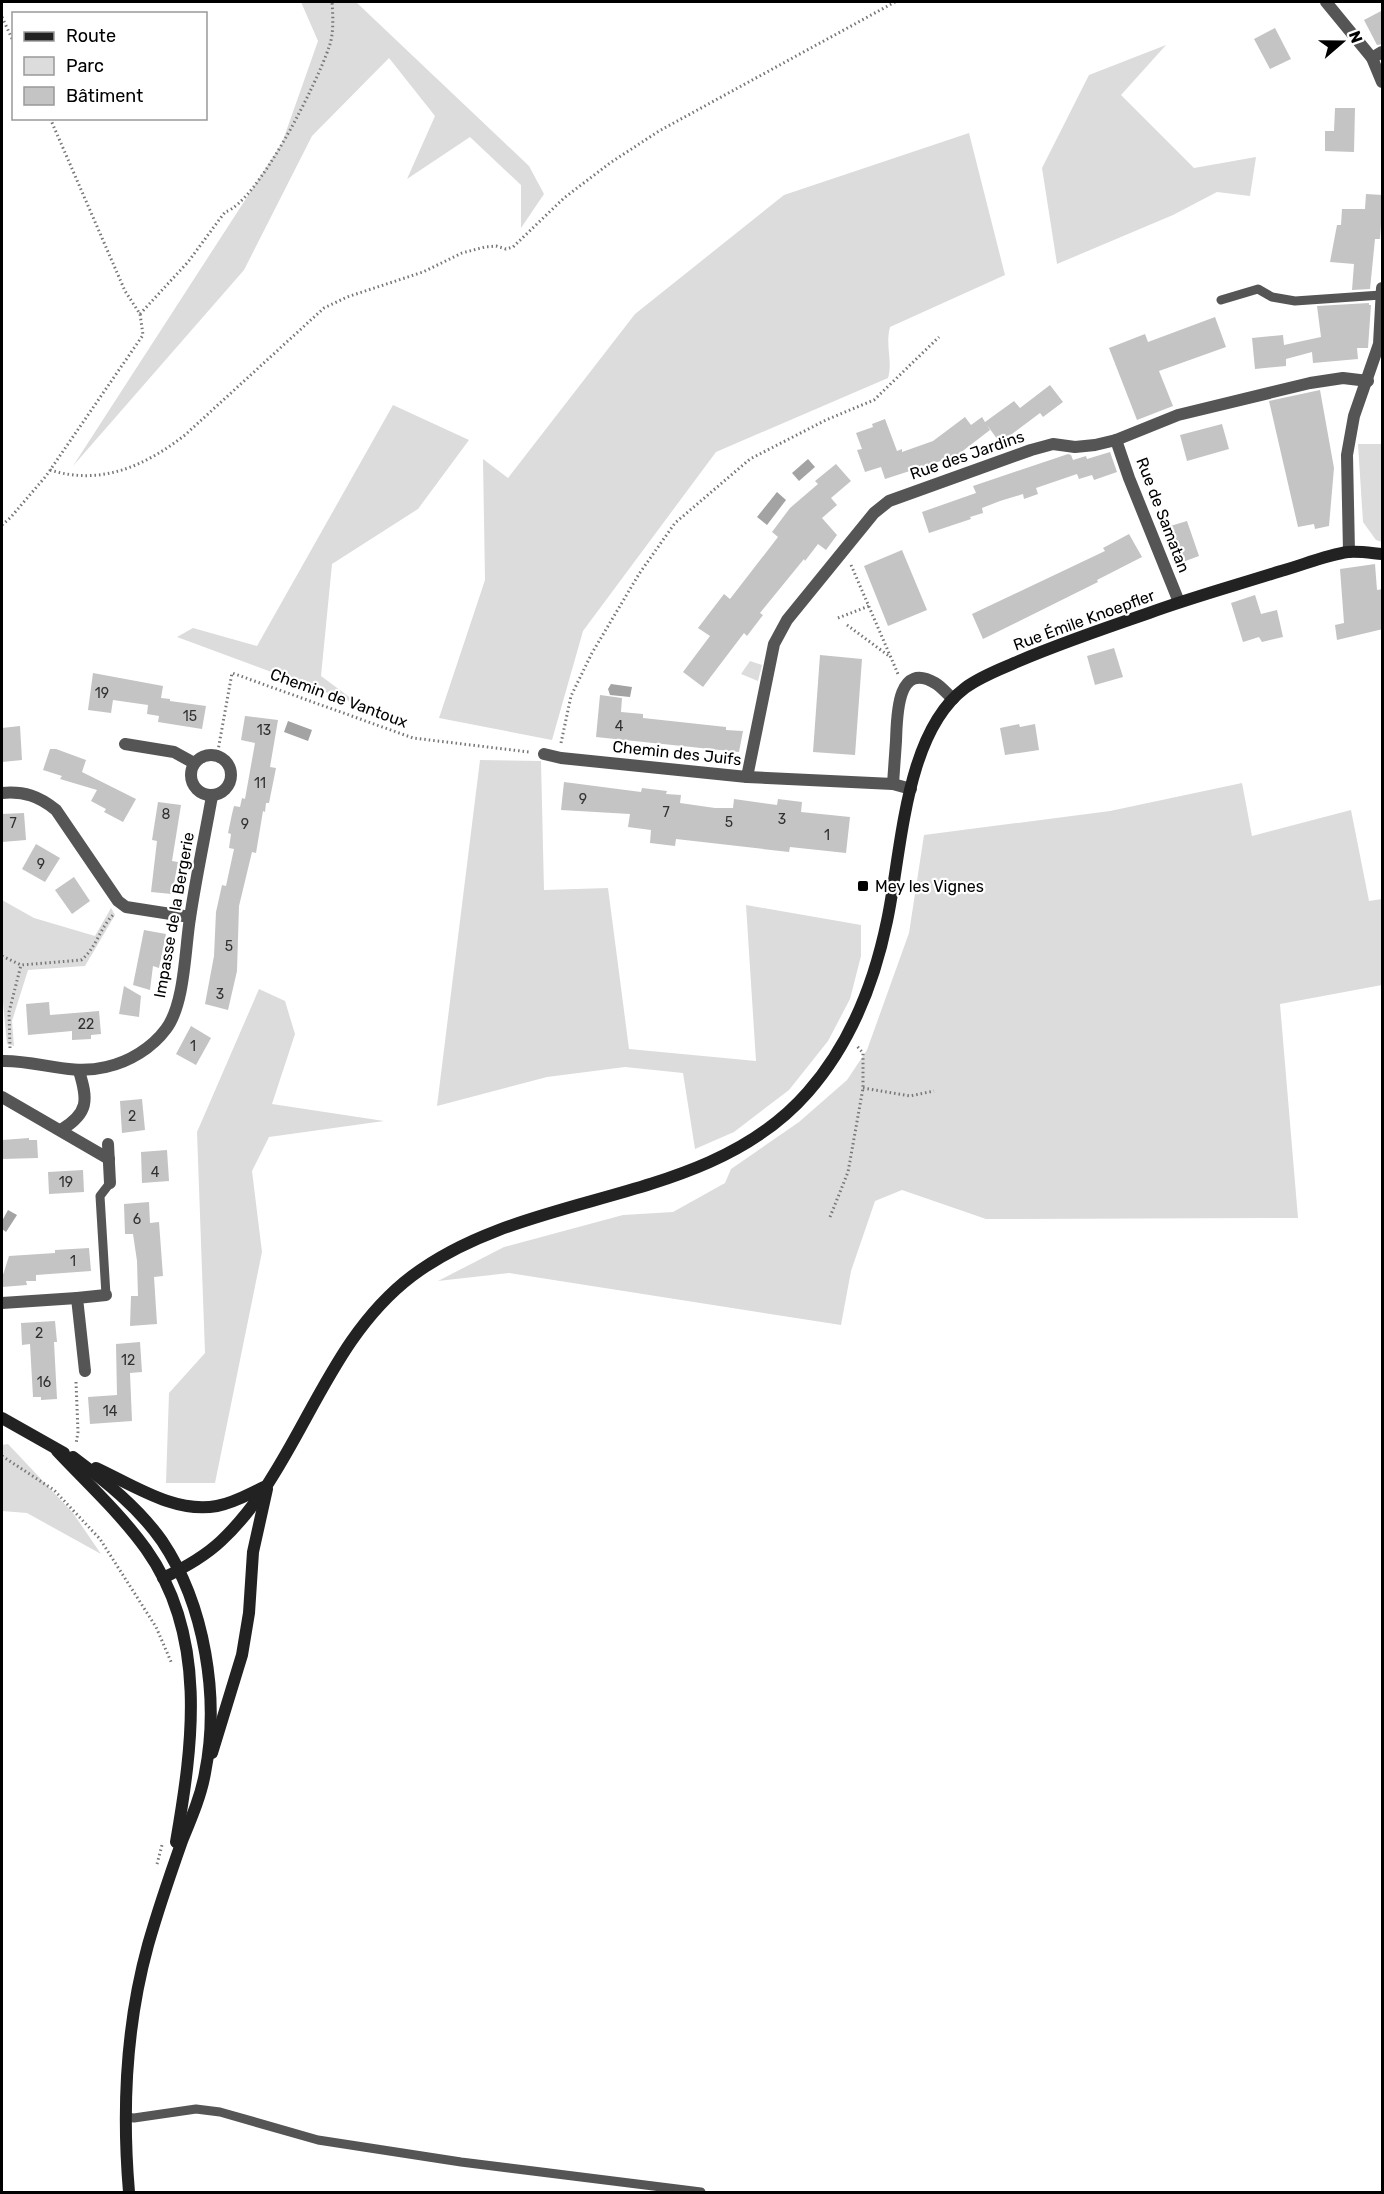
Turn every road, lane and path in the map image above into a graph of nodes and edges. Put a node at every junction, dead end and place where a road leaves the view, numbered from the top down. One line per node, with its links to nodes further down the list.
1 (332, 2): 11 (path)
2 (895, 2): 15 (path)
3 (1326, 2): 6 (street)
4 (2, 17): 5 (path)
5 (12, 39)
6 (1377, 55): 7 (street)
7 (1383, 82)
8 (51, 120): 11 (path)
9 (1382, 292): 10 (lane); 13 (street)
10 (1221, 300)
11 (140, 314): 15 (path)
12 (939, 337): 28 (path)
13 (1368, 381): 14 (street, Rue des Jardins); 18 (street)
14 (1116, 440): 17 (street, Rue des Jardins); 20 (street, Rue de Samatan)
15 (50, 470): 16 (path)
16 (2, 525)
17 (844, 549): 21 (path); 31 (street, Rue des Jardins)
18 (1349, 552): 19 (main road, Rue Émile Knoepfler); 20 (main road, Rue Émile Knoepfler)
19 (1383, 554)
20 (1179, 602): 26 (main road, Rue Émile Knoepfler)
21 (869, 606): 22 (path); 24 (path)
22 (838, 618)
23 (847, 625): 24 (path)
24 (891, 657): 25 (path)
25 (903, 687): 26 (street); 32 (street)
26 (953, 699): 33 (main road, Rue Émile Knoepfler)
27 (125, 744): 30 (street)
28 (544, 754): 29 (path, Chemin de Vantoux); 31 (street, Chemin des Juifs)
29 (217, 756): 30 (street); 35 (street)
30 (194, 764): 35 (street)
31 (747, 777): 32 (street, Chemin des Juifs)
32 (893, 784): 33 (street, Chemin des Juifs)
33 (911, 789): 40 (main road, Rue Émile Knoepfler)
34 (2, 793): 36 (street)
35 (212, 796): 37 (street, Impasse de la Bergerie)
36 (126, 907): 37 (street); 39 (path)
37 (190, 917): 42 (street, Impasse de la Bergerie)
38 (2, 956): 39 (path)
39 (21, 965): 41 (path)
40 (849, 1035): 43 (path); 59 (main road, Rue Émile Knoepfler)
41 (6, 1060): 42 (street, Impasse de la Bergerie)
42 (79, 1071): 46 (street)
43 (863, 1088): 44 (path); 50 (path)
44 (934, 1091)
45 (2, 1097): 46 (street)
46 (61, 1130): 48 (street)
47 (108, 1144): 48 (street)
48 (109, 1159): 49 (street)
49 (110, 1183): 51 (lane)
50 (830, 1217)
51 (106, 1295): 52 (street)
52 (77, 1298): 53 (street); 54 (street)
53 (2, 1303)
54 (85, 1371): 58 (path)
55 (2, 1418): 56 (main road)
56 (57, 1451): 58 (main road); 61 (main road)
57 (2, 1456): 62 (path)
58 (73, 1457): 59 (main road); 60 (main road)
59 (268, 1485): 60 (main road); 63 (main road)
60 (178, 1571): 61 (main road); 63 (main road)
61 (163, 1578): 66 (main road)
62 (173, 1667)
63 (205, 1773): 66 (main road)
64 (165, 1835): 65 (path)
65 (156, 1867)
66 (170, 1876): 67 (main road)
67 (126, 2117): 68 (main road); 69 (lane)
68 (129, 2193)
69 (701, 2193)

